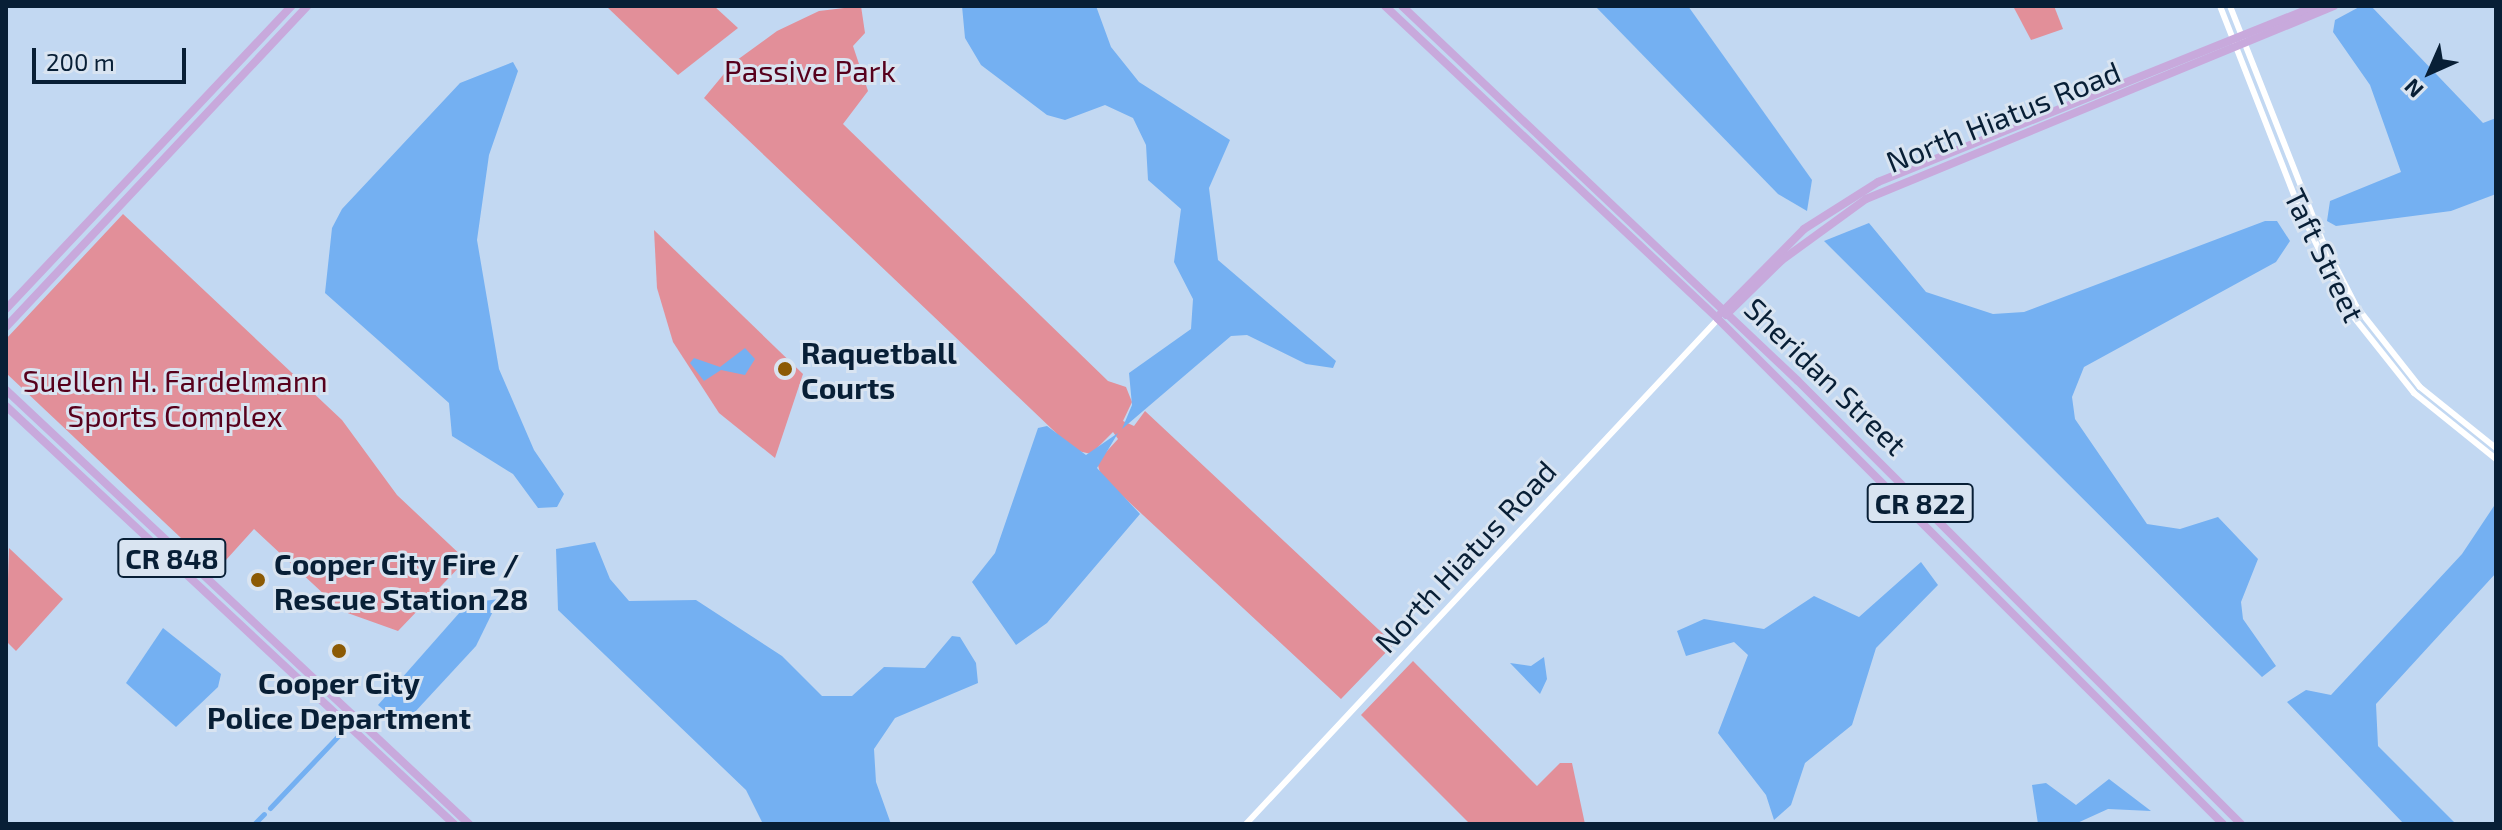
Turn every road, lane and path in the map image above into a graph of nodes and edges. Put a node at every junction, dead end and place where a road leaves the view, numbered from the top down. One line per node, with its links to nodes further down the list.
1 (292, 6): 12 (main road)
2 (307, 6): 13 (main road)
3 (1385, 6): 10 (main road, Sheridan Street / CR 822)
4 (1402, 6): 9 (main road, Sheridan Street / CR 822)
5 (2220, 6): 11 (street, Taft Street)
6 (2230, 6): 11 (street, Taft Street)
7 (2316, 6): 11 (main road, North Hiatus Road)
8 (2334, 6): 11 (main road, North Hiatus Road)
9 (1432, 34): 10 (main road); 16 (main road, Sheridan Street / CR 822)
10 (1424, 43): 17 (main road, Sheridan Street / CR 822)
11 (2239, 43): 14 (street, Taft Street); 15 (street, Taft Street); 19 (main road, North Hiatus Road)
12 (191, 113): 13 (main road); 18 (main road)
13 (199, 120): 21 (main road)
14 (2279, 131): 15 (street); 22 (street, Taft Street)
15 (2270, 135): 23 (street, Taft Street)
16 (1594, 186): 17 (main road); 19 (main road, Sheridan Street / CR 822)
17 (1586, 195): 20 (main road, Sheridan Street / CR 822)
18 (6, 309)
19 (1726, 312): 20 (main road, North Hiatus Road); 28 (main road, Sheridan Street / CR 822)
20 (1718, 319): 29 (main road, Sheridan Street / CR 822); 32 (street, North Hiatus Road)
21 (6, 327)
22 (2404, 369): 23 (street); 26 (street, Taft Street)
23 (2397, 375): 27 (street, Taft Street)
24 (6, 390): 31 (main road, CR 848)
25 (6, 406): 30 (main road, CR 848)
26 (2496, 448)
27 (2496, 459)
28 (2196, 780): 29 (main road); 34 (main road, Sheridan Street / CR 822)
29 (2187, 788): 33 (main road, Sheridan Street / CR 822)
30 (454, 824)
31 (469, 824)
32 (1246, 824)
33 (2223, 824)
34 (2241, 824)

